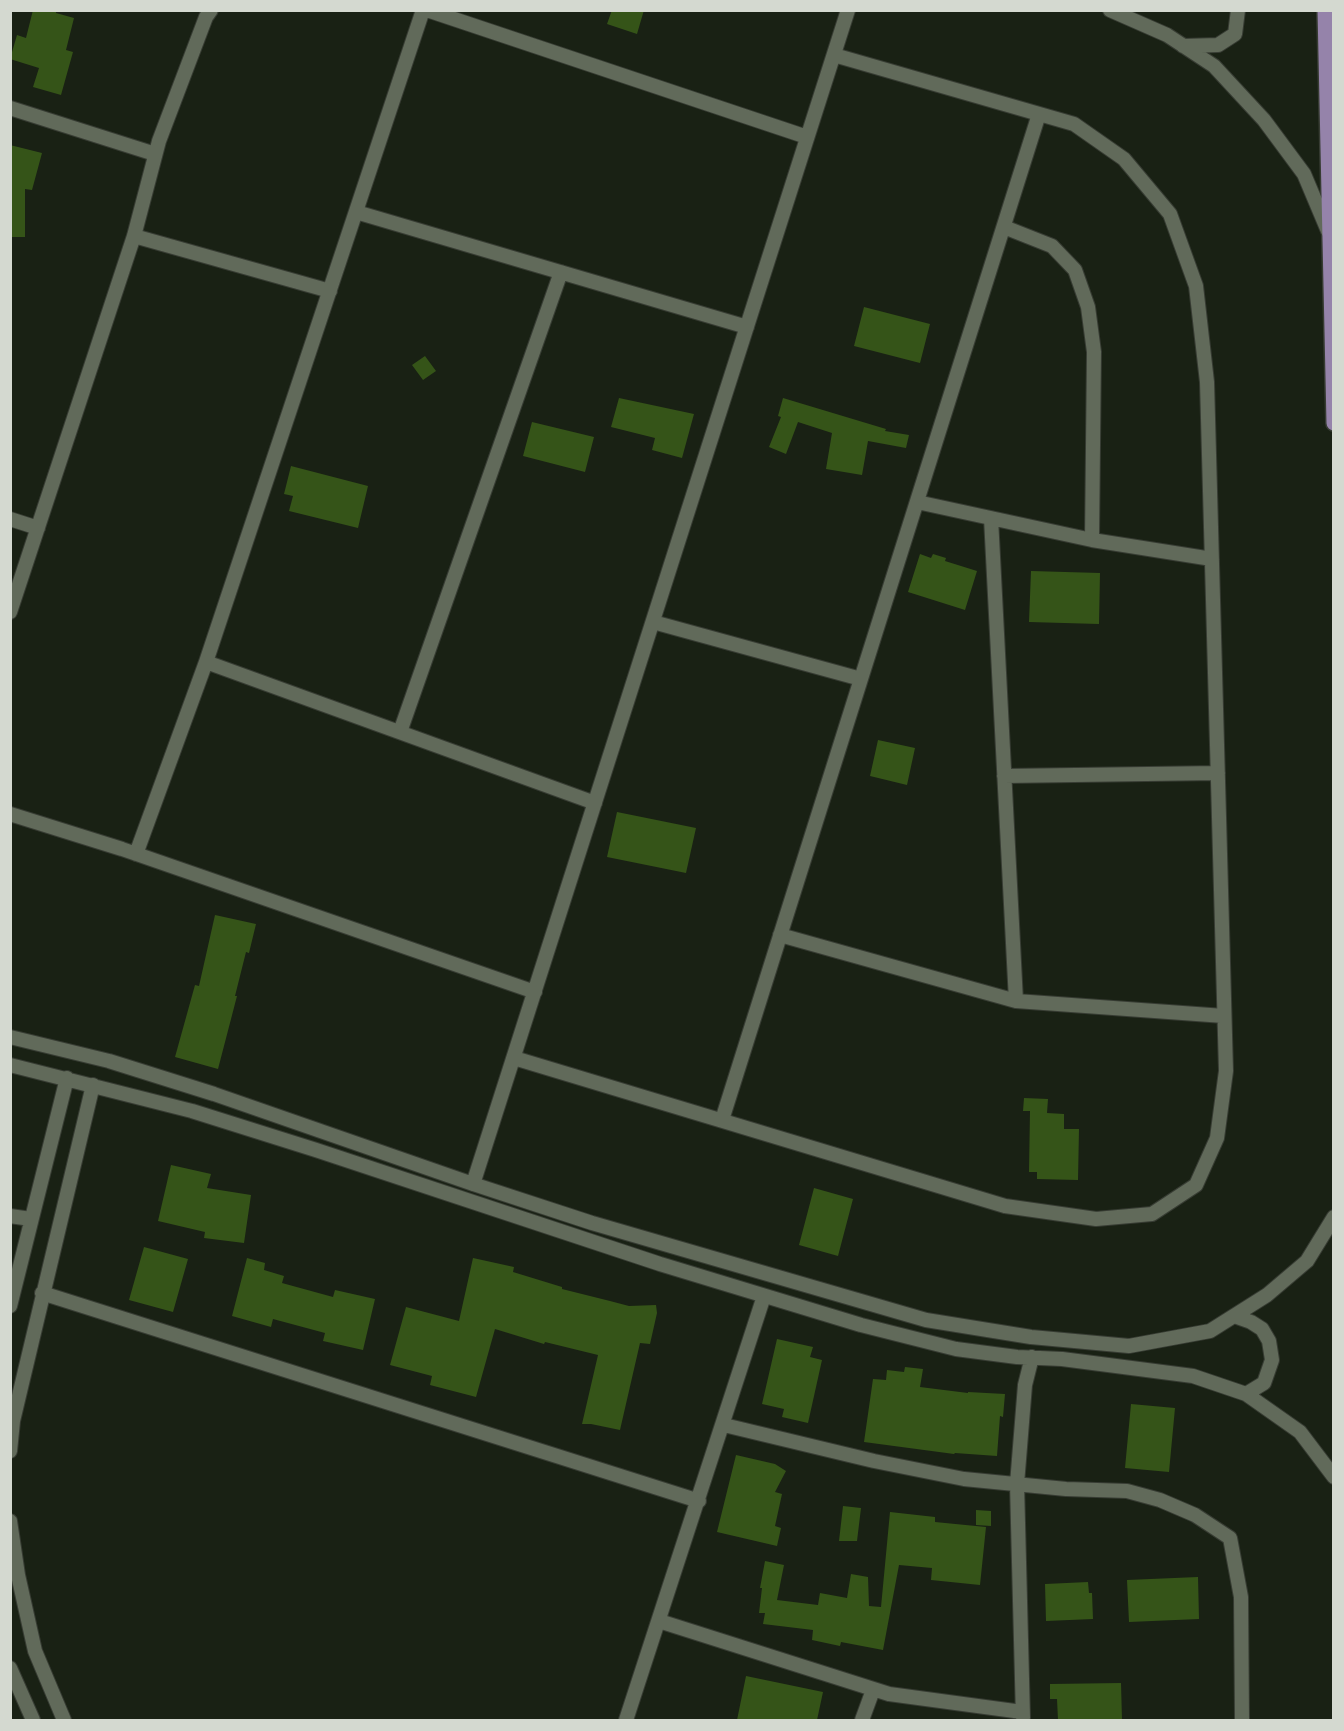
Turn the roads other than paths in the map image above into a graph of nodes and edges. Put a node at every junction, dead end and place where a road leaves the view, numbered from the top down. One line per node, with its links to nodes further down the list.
1 (211, 10): 13 (street)
2 (423, 10): 14 (street)
3 (427, 10): 12 (street)
4 (848, 10): 9 (street)
5 (1110, 10): 8 (street)
6 (1238, 10): 8 (street)
7 (1325, 10): 16 (main road)
8 (1184, 46): 16 (street)
9 (834, 55): 11 (street); 12 (street)
10 (10, 108): 13 (street)
11 (1039, 114): 15 (street); 27 (street)
12 (807, 137): 20 (street)
13 (155, 154): 17 (street)
14 (356, 212): 18 (street); 19 (street)
15 (1004, 227): 22 (street); 26 (street)
16 (1328, 232): 21 (main road)
17 (135, 236): 19 (street); 25 (street)
18 (561, 272): 20 (street); 32 (street)
19 (330, 291): 30 (street)
20 (747, 327): 29 (street)
21 (1334, 423)
22 (917, 502): 23 (street); 31 (street)
23 (991, 518): 26 (street); 34 (street)
24 (10, 519): 25 (street)
25 (38, 528): 28 (street)
26 (1092, 540): 27 (street)
27 (1212, 559): 33 (street)
28 (10, 612)
29 (653, 622): 31 (street); 35 (street)
30 (206, 662): 32 (street); 37 (street)
31 (861, 679): 38 (street)
32 (400, 732): 35 (street)
33 (1218, 772): 34 (street); 41 (street)
34 (1004, 776): 40 (street)
35 (595, 803): 39 (street)
36 (10, 814): 37 (street)
37 (136, 854): 39 (street)
38 (780, 935): 40 (street); 47 (street)
39 (535, 992): 43 (street)
40 (1017, 1002): 41 (street)
41 (1224, 1016): 47 (street)
42 (10, 1037): 48 (street)
43 (514, 1058): 47 (street); 48 (street)
44 (10, 1065): 45 (street)
45 (67, 1078): 46 (street); 51 (street)
46 (93, 1084): 52 (street); 53 (street)
47 (722, 1120)
48 (473, 1184): 55 (street)
49 (10, 1216): 51 (street)
50 (1334, 1217): 55 (street)
51 (31, 1219): 54 (street)
52 (42, 1293): 59 (street); 62 (street)
53 (764, 1296): 56 (street); 58 (street)
54 (10, 1306)
55 (1234, 1316): 57 (street)
56 (1032, 1357): 57 (street); 61 (street)
57 (1246, 1394): 60 (street)
58 (724, 1425): 61 (street); 62 (street)
59 (10, 1451)
60 (1334, 1477)
61 (1017, 1484): 67 (street); 72 (street)
62 (699, 1501): 64 (street)
63 (10, 1521): 69 (street)
64 (659, 1621): 66 (street); 70 (street)
65 (10, 1668): 68 (street)
66 (873, 1689): 67 (street); 71 (street)
67 (1022, 1716)
68 (33, 1720)
69 (64, 1720)
70 (626, 1720)
71 (862, 1720)
72 (1242, 1720)

